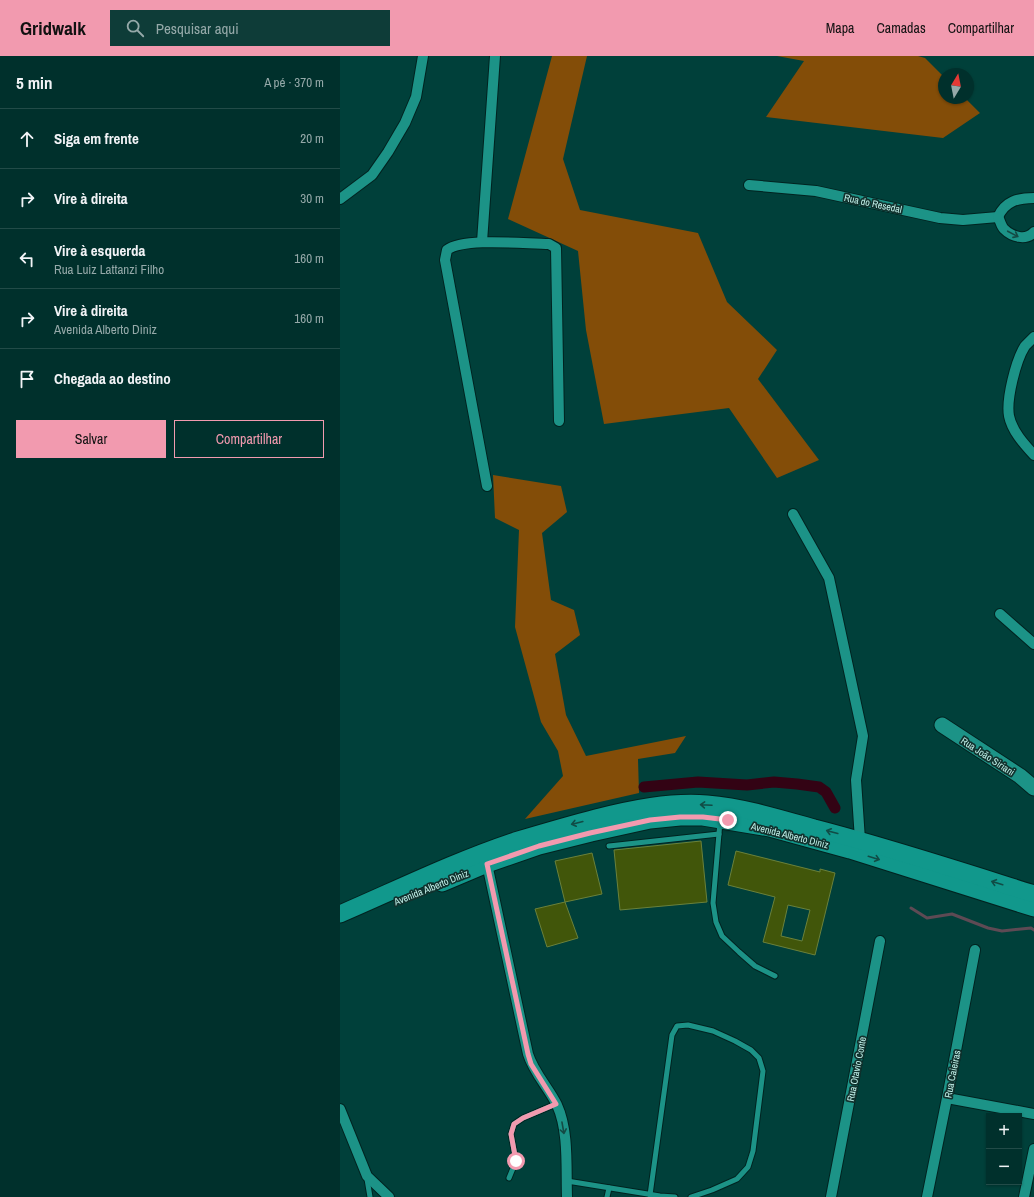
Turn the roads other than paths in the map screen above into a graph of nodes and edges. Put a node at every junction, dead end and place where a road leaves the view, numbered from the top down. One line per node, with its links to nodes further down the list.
1 (423, 56): 4 (street)
2 (495, 56): 8 (street)
3 (748, 185): 6 (street, Rua do Resedal)
4 (340, 199)
5 (1032, 199): 6 (street)
6 (998, 217): 7 (street, one-way to 7)
7 (1034, 232)
8 (482, 242): 10 (street); 14 (street)
9 (1034, 337): 11 (street)
10 (558, 420)
11 (1017, 435): 12 (street); 13 (street)
12 (1034, 443)
13 (1034, 455)
14 (487, 486)
15 (793, 514): 21 (street)
16 (1000, 614): 17 (street)
17 (1034, 644)
18 (942, 725): 19 (street, Rua João Siriani)
19 (1034, 788)
20 (719, 827): 22 (lane); 23 (main road, Avenida Alberto Diniz); 25 (main road, Avenida Alberto Diniz, one-way to 25); 30 (lane)
21 (860, 840): 24 (main road, Avenida Alberto Diniz, one-way to 21); 26 (main road, Avenida Alberto Diniz, one-way to 26)
22 (609, 846)
23 (487, 864): 27 (main road, Avenida Alberto Diniz); 32 (street)
24 (1034, 894)
25 (1034, 908)
26 (340, 914)
27 (340, 924)
28 (880, 941): 48 (street, Rua Otavio Conte)
29 (975, 950): 31 (street, Rua Caieiras)
30 (776, 976)
31 (948, 1098): 34 (street); 49 (street, Rua Caieiras)
32 (556, 1104): 37 (lane); 38 (street, one-way to 38)
33 (340, 1109): 36 (street)
34 (1034, 1114)
35 (1034, 1149): 50 (street)
36 (367, 1176): 42 (lane); 43 (street)
37 (509, 1178)
38 (567, 1181): 39 (lane); 44 (street)
39 (609, 1188): 40 (lane); 45 (lane)
40 (634, 1194): 41 (lane)
41 (650, 1194): 46 (lane); 47 (lane)
42 (370, 1197)
43 (389, 1197)
44 (567, 1197)
45 (607, 1197)
46 (675, 1197)
47 (691, 1197)
48 (831, 1197)
49 (927, 1197)
50 (1024, 1197)

